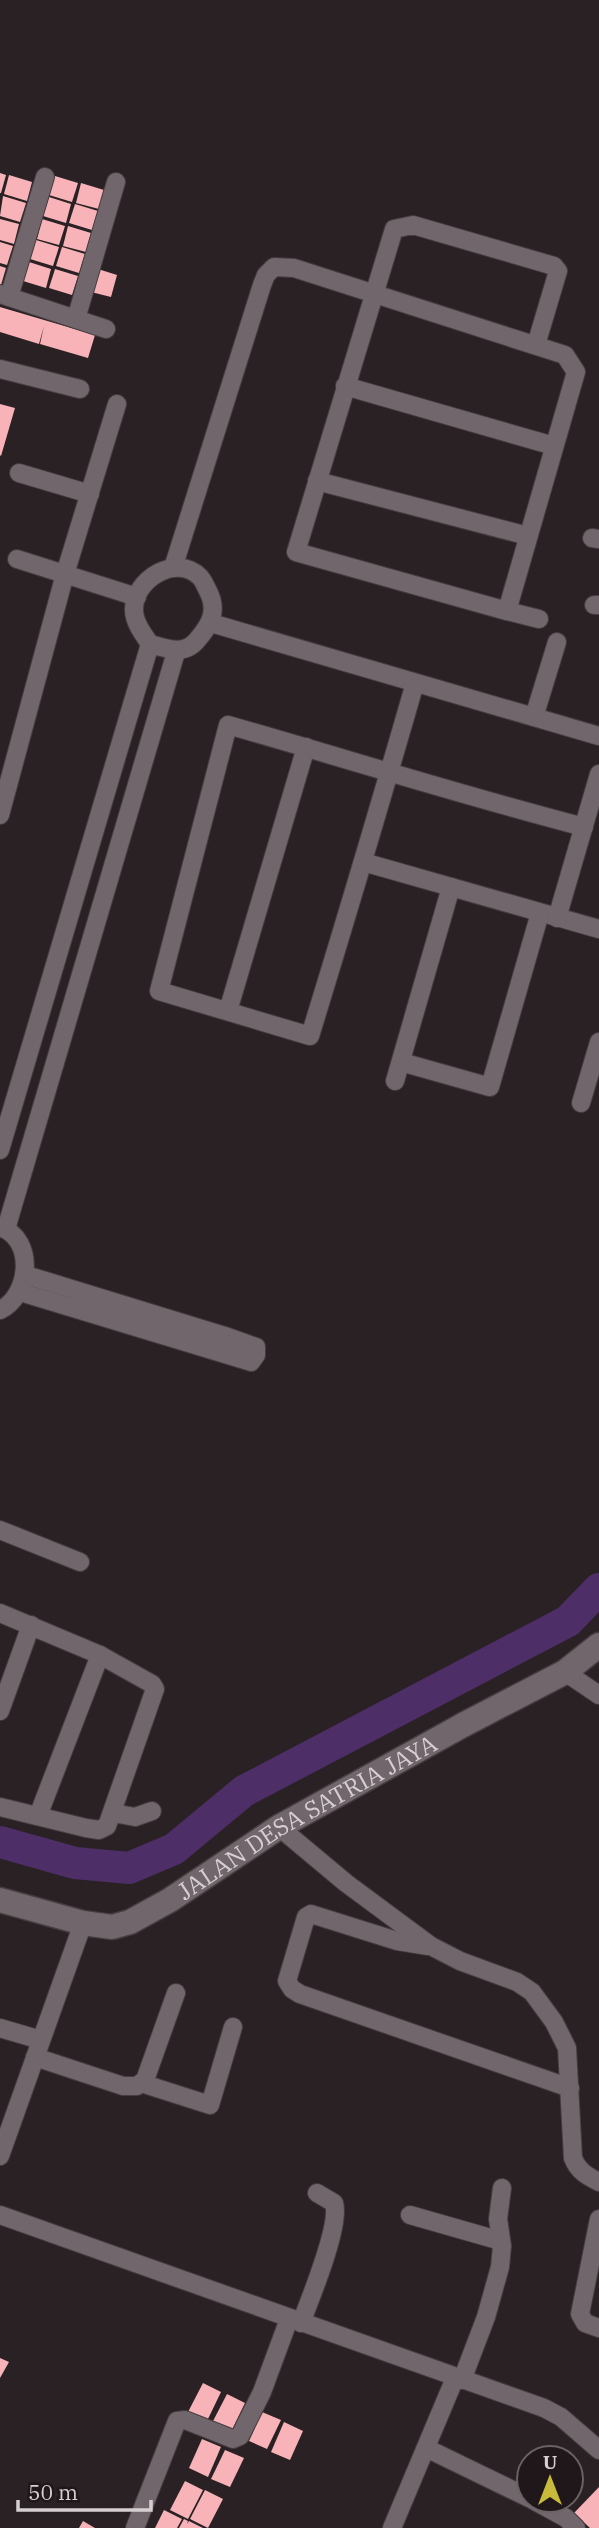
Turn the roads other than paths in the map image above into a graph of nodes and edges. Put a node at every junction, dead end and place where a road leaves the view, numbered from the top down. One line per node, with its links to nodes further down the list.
1 (45, 177): 4 (street)
2 (116, 182): 5 (street)
3 (373, 293): 7 (street); 7 (street); 9 (street); 18 (street)
4 (4, 296): 5 (street)
5 (76, 319): 6 (street)
6 (106, 329)
7 (536, 345): 12 (street)
8 (0, 369): 10 (street)
9 (345, 386): 12 (street); 14 (street)
10 (80, 389)
11 (117, 404): 15 (street)
12 (554, 446): 16 (street)
13 (19, 473): 15 (street)
14 (317, 481): 16 (street); 21 (street)
15 (90, 494): 19 (street)
16 (528, 536): 21 (street)
17 (18, 559): 19 (street)
18 (173, 568): 20 (street); 23 (street)
19 (65, 574): 20 (street); 31 (street)
20 (137, 597): 25 (street)
21 (507, 611): 22 (street)
22 (538, 619)
23 (211, 624): 26 (street); 27 (street)
24 (557, 642): 28 (street)
25 (150, 644): 26 (street); 45 (street)
26 (176, 652): 46 (street)
27 (415, 683): 28 (street); 32 (street)
28 (534, 717): 29 (street)
29 (599, 736)
30 (306, 747): 32 (street); 40 (street); 40 (street)
31 (8, 753): 34 (street)
32 (389, 773): 35 (street); 36 (street)
33 (599, 774): 35 (street)
34 (0, 815)
35 (584, 827): 38 (street)
36 (363, 862): 37 (street); 40 (street)
37 (451, 887): 38 (street); 42 (street)
38 (549, 915): 39 (street); 42 (street)
39 (599, 929)
40 (228, 1011)
41 (599, 1042): 44 (street)
42 (401, 1062): 43 (street)
43 (395, 1081)
44 (581, 1103)
45 (0, 1150)
46 (3, 1228): 47 (street)
47 (23, 1283): 47 (street); 48 (street)
48 (0, 1310)
49 (0, 1530): 50 (street)
50 (80, 1562)
51 (0, 1613): 52 (street)
52 (31, 1625): 54 (street); 57 (street)
53 (598, 1647): 55 (street, JALAN DESA SATRIA JAYA)
54 (100, 1655): 60 (street); 61 (street)
55 (565, 1672): 56 (street); 62 (street, JALAN DESA SATRIA JAYA)
56 (599, 1695)
57 (0, 1711)
58 (0, 1807): 61 (street)
59 (152, 1811): 60 (street)
60 (113, 1814): 61 (street)
61 (38, 1816)
62 (279, 1827): 64 (street, JALAN DESA SATRIA JAYA); 65 (street)
63 (0, 1900): 64 (street, JALAN DESA SATRIA JAYA)
64 (83, 1923): 69 (street)
65 (431, 1946): 71 (street); 71 (street)
66 (176, 1993): 70 (street)
67 (233, 2027): 70 (street)
68 (0, 2028): 69 (street)
69 (38, 2049): 70 (street); 72 (street)
70 (141, 2084)
71 (570, 2088): 73 (street)
72 (0, 2156)
73 (599, 2182)
74 (502, 2188): 79 (street)
75 (317, 2193): 80 (street)
76 (410, 2214): 79 (street)
77 (0, 2215): 80 (street)
78 (599, 2218): 81 (street)
79 (501, 2241): 82 (street)
80 (295, 2321): 82 (street); 87 (street)
81 (599, 2328)
82 (459, 2379): 83 (street); 84 (street)
83 (426, 2448): 85 (street); 88 (street)
84 (599, 2450)
85 (515, 2491)
86 (559, 2514): 89 (street)
87 (135, 2528)
88 (392, 2528)
89 (576, 2528)

